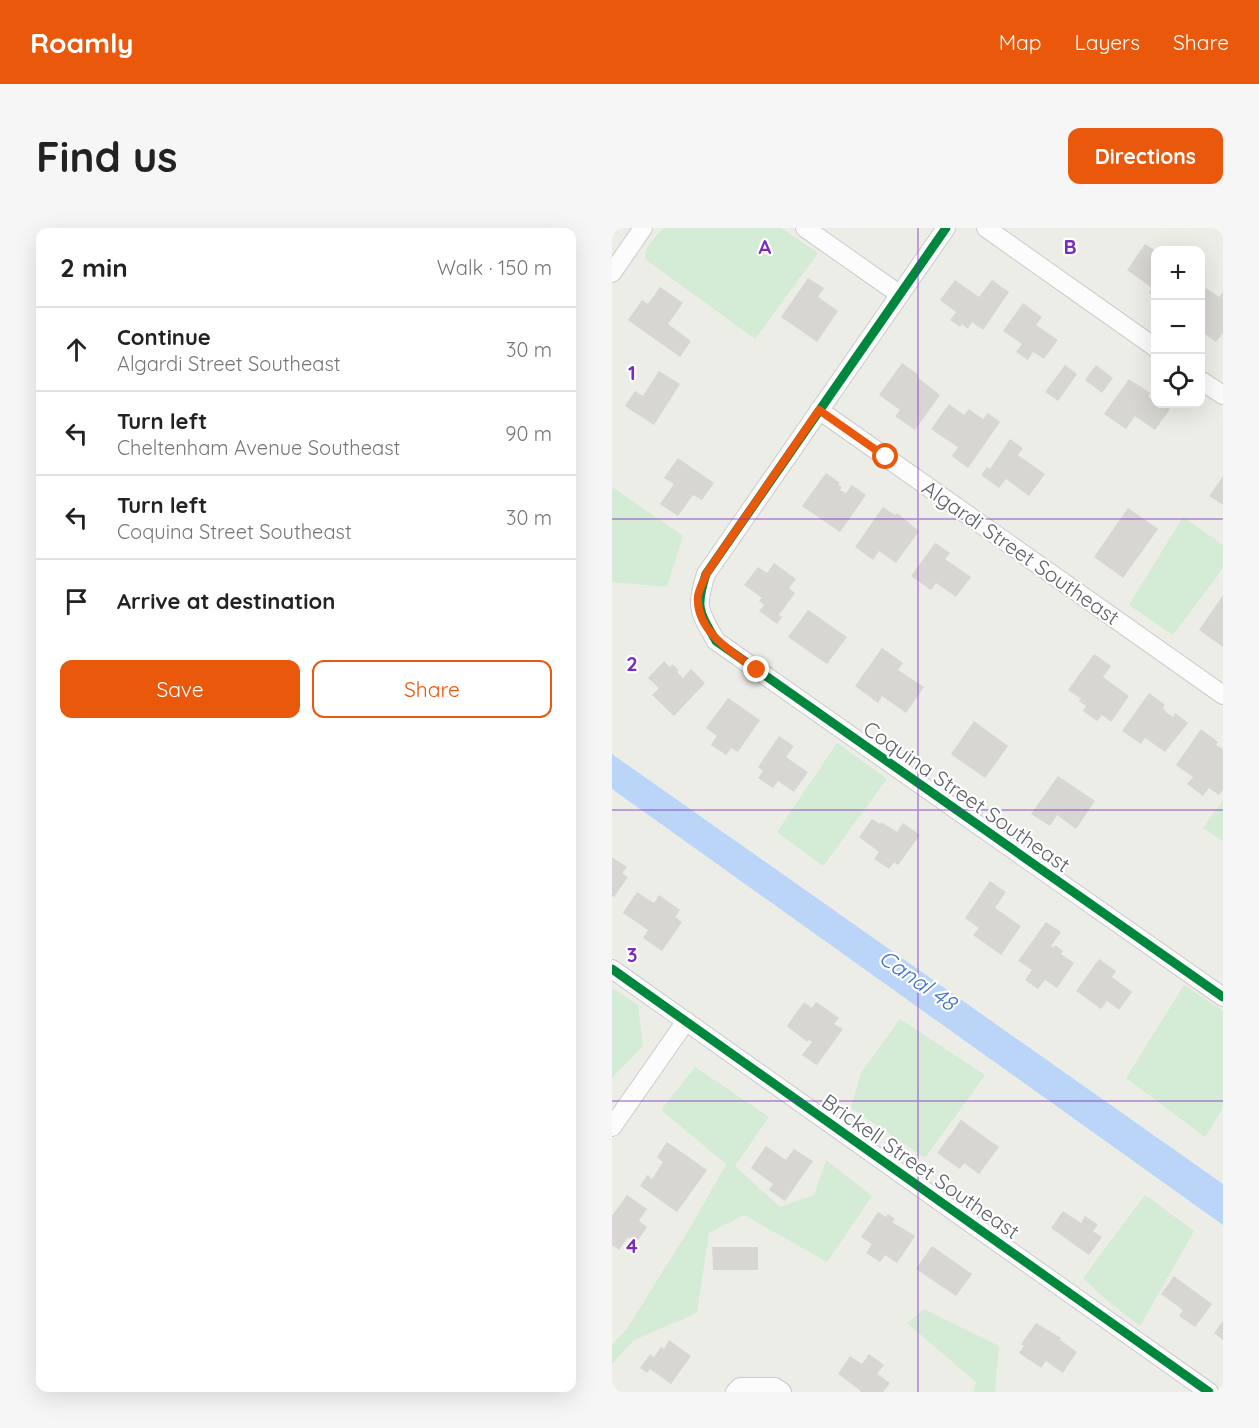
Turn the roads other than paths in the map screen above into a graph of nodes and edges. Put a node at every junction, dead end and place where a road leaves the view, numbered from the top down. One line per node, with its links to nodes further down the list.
1 (643, 228): 5 (street)
2 (805, 228): 6 (street)
3 (946, 228): 6 (street)
4 (986, 228): 7 (street)
5 (612, 273)
6 (899, 294): 10 (street)
7 (1151, 345)
8 (1205, 383): 9 (street)
9 (1223, 395)
10 (819, 410): 11 (street, Algardi Street Southeast); 13 (street, Coquina Street Southeast)
11 (1223, 694)
12 (612, 969): 14 (street, Brickell Street Southeast)
13 (1223, 997)
14 (687, 1021): 15 (street); 18 (street, Brickell Street Southeast)
15 (612, 1126)
16 (735, 1392): 17 (street)
17 (782, 1392)
18 (1209, 1392)

